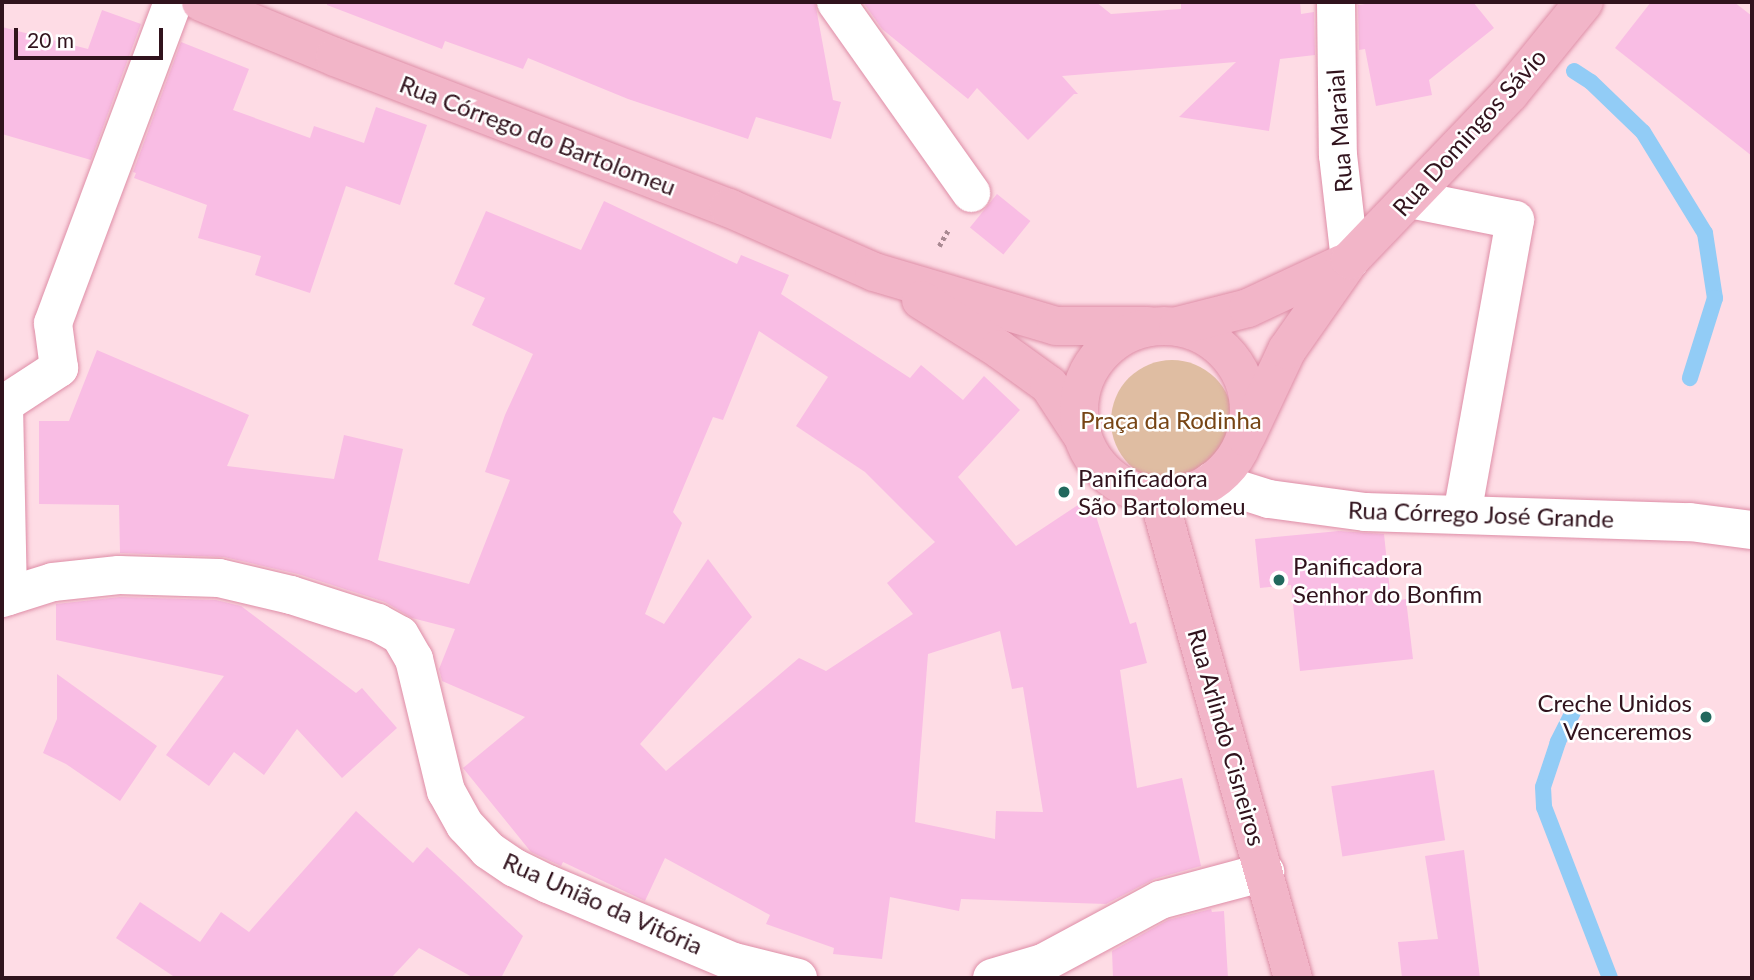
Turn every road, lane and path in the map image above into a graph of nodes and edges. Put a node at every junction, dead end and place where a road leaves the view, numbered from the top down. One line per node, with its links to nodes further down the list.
1 (173, 2): 18 (street)
2 (201, 2): 9 (main road, Rua Córrego do Bartolomeu)
3 (836, 2): 6 (street)
4 (1336, 2): 8 (street, Rua Maraial)
5 (1584, 2): 7 (main road, Rua Domingos Sávio)
6 (971, 192): 10 (path)
7 (1410, 199): 8 (main road, Rua Domingos Sávio); 16 (street)
8 (1350, 260): 11 (main road, Rua Domingos Sávio); 13 (main road, Rua Domingos Sávio)
9 (874, 272): 10 (main road, Rua Córrego do Bartolomeu); 12 (main road, Rua Córrego do Bartolomeu)
10 (916, 285): 11 (main road, Rua Córrego do Bartolomeu)
11 (1163, 326): 12 (main road); 13 (main road)
12 (1081, 434): 15 (main road)
13 (1246, 437): 14 (main road)
14 (1212, 481): 15 (main road); 16 (street, Rua Córrego José Grande)
15 (1158, 496): 19 (main road, Rua Arlindo Cisneiros)
16 (1462, 514): 17 (street, Rua Córrego José Grande)
17 (1752, 530)
18 (5, 597): 20 (street, Rua União da Vitória)
19 (1265, 872): 21 (street); 22 (main road, Rua Arlindo Cisneiros)
20 (798, 978)
21 (992, 978)
22 (1293, 978)

